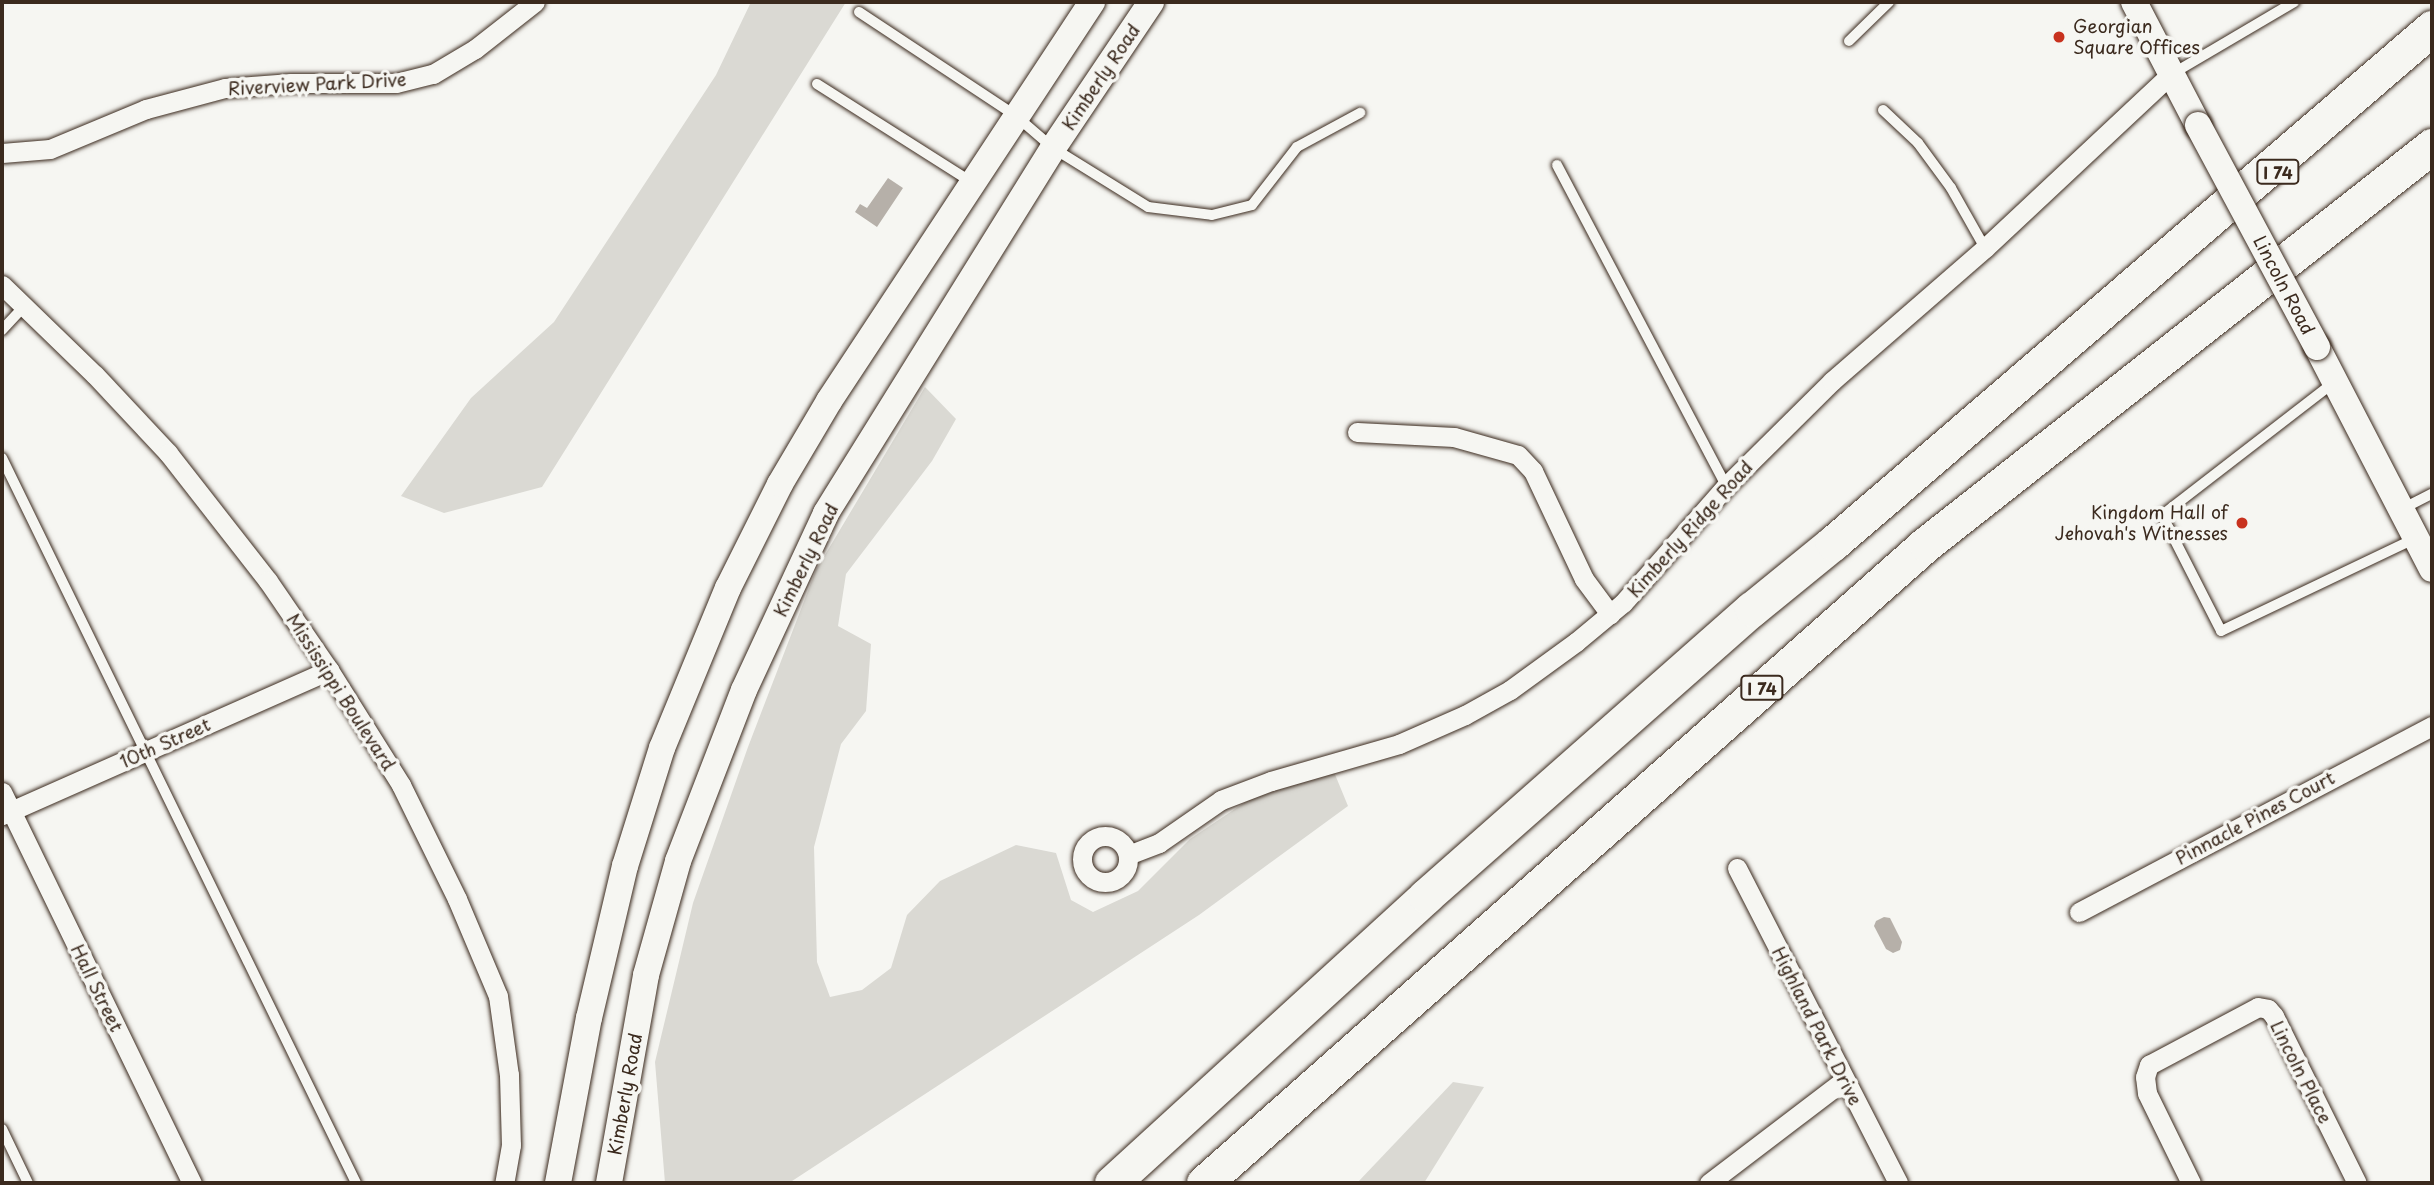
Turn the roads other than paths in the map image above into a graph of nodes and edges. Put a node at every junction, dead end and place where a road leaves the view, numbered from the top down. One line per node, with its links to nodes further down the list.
1 (535, 2): 18 (street, Riverview Park Drive)
2 (1092, 2): 15 (main road)
3 (1151, 2): 17 (main road, Kimberly Road)
4 (1889, 2): 9 (lane)
5 (2134, 2): 11 (main road, Lincoln Road)
6 (2294, 2): 11 (lane)
7 (859, 12): 15 (lane)
8 (2432, 28): 25 (highway)
9 (1849, 41)
10 (2432, 53): 25 (highway, I 74)
11 (2171, 74): 23 (street, Kimberly Ridge Road); 28 (main road, Lincoln Road, bridge)
12 (817, 84): 21 (lane)
13 (1883, 110): 23 (lane)
14 (1360, 113): 17 (lane)
15 (1016, 116): 17 (lane); 21 (main road)
16 (2432, 146): 22 (highway, I 74)
17 (1053, 148): 52 (main road, Kimberly Road)
18 (2, 153)
19 (1557, 164): 31 (lane)
20 (2432, 170): 22 (highway)
21 (972, 182): 51 (main road)
22 (2340, 217): 54 (highway, I 74)
23 (1985, 248): 31 (street, Kimberly Ridge Road)
24 (2, 285): 26 (street, Mississippi Boulevard)
25 (2124, 291): 53 (highway, I 74)
26 (24, 306): 27 (lane); 37 (street, Mississippi Boulevard)
27 (2, 330)
28 (2336, 381): 33 (main road, Lincoln Road); 34 (lane)
29 (1357, 432): 36 (street)
30 (2, 458): 39 (lane)
31 (1726, 486): 36 (street, Kimberly Ridge Road)
32 (2432, 494): 33 (lane)
33 (2402, 509): 34 (main road, Lincoln Road)
34 (2416, 538): 35 (main road, Lincoln Road)
35 (2432, 569)
36 (1610, 614): 42 (street, Kimberly Ridge Road)
37 (329, 670): 39 (street, 10th Street); 50 (street, Mississippi Boulevard)
38 (2432, 726): 44 (street, Pinnacle Pines Court)
39 (145, 752): 41 (street, 10th Street); 49 (lane)
40 (2, 792): 41 (street, Hall Street)
41 (7, 813): 48 (street, Hall Street)
42 (1128, 855)
43 (1737, 868): 45 (street, Highland Park Drive)
44 (2078, 912)
45 (1844, 1080): 55 (street); 56 (street, Highland Park Drive)
46 (2, 1129): 47 (lane)
47 (28, 1183)
48 (192, 1183)
49 (356, 1183)
50 (504, 1183)
51 (558, 1183)
52 (609, 1183)
53 (1112, 1183)
54 (1204, 1183)
55 (1709, 1183)
56 (1898, 1183)
57 (2190, 1183): 58 (street, Lincoln Place)
58 (2357, 1183)

